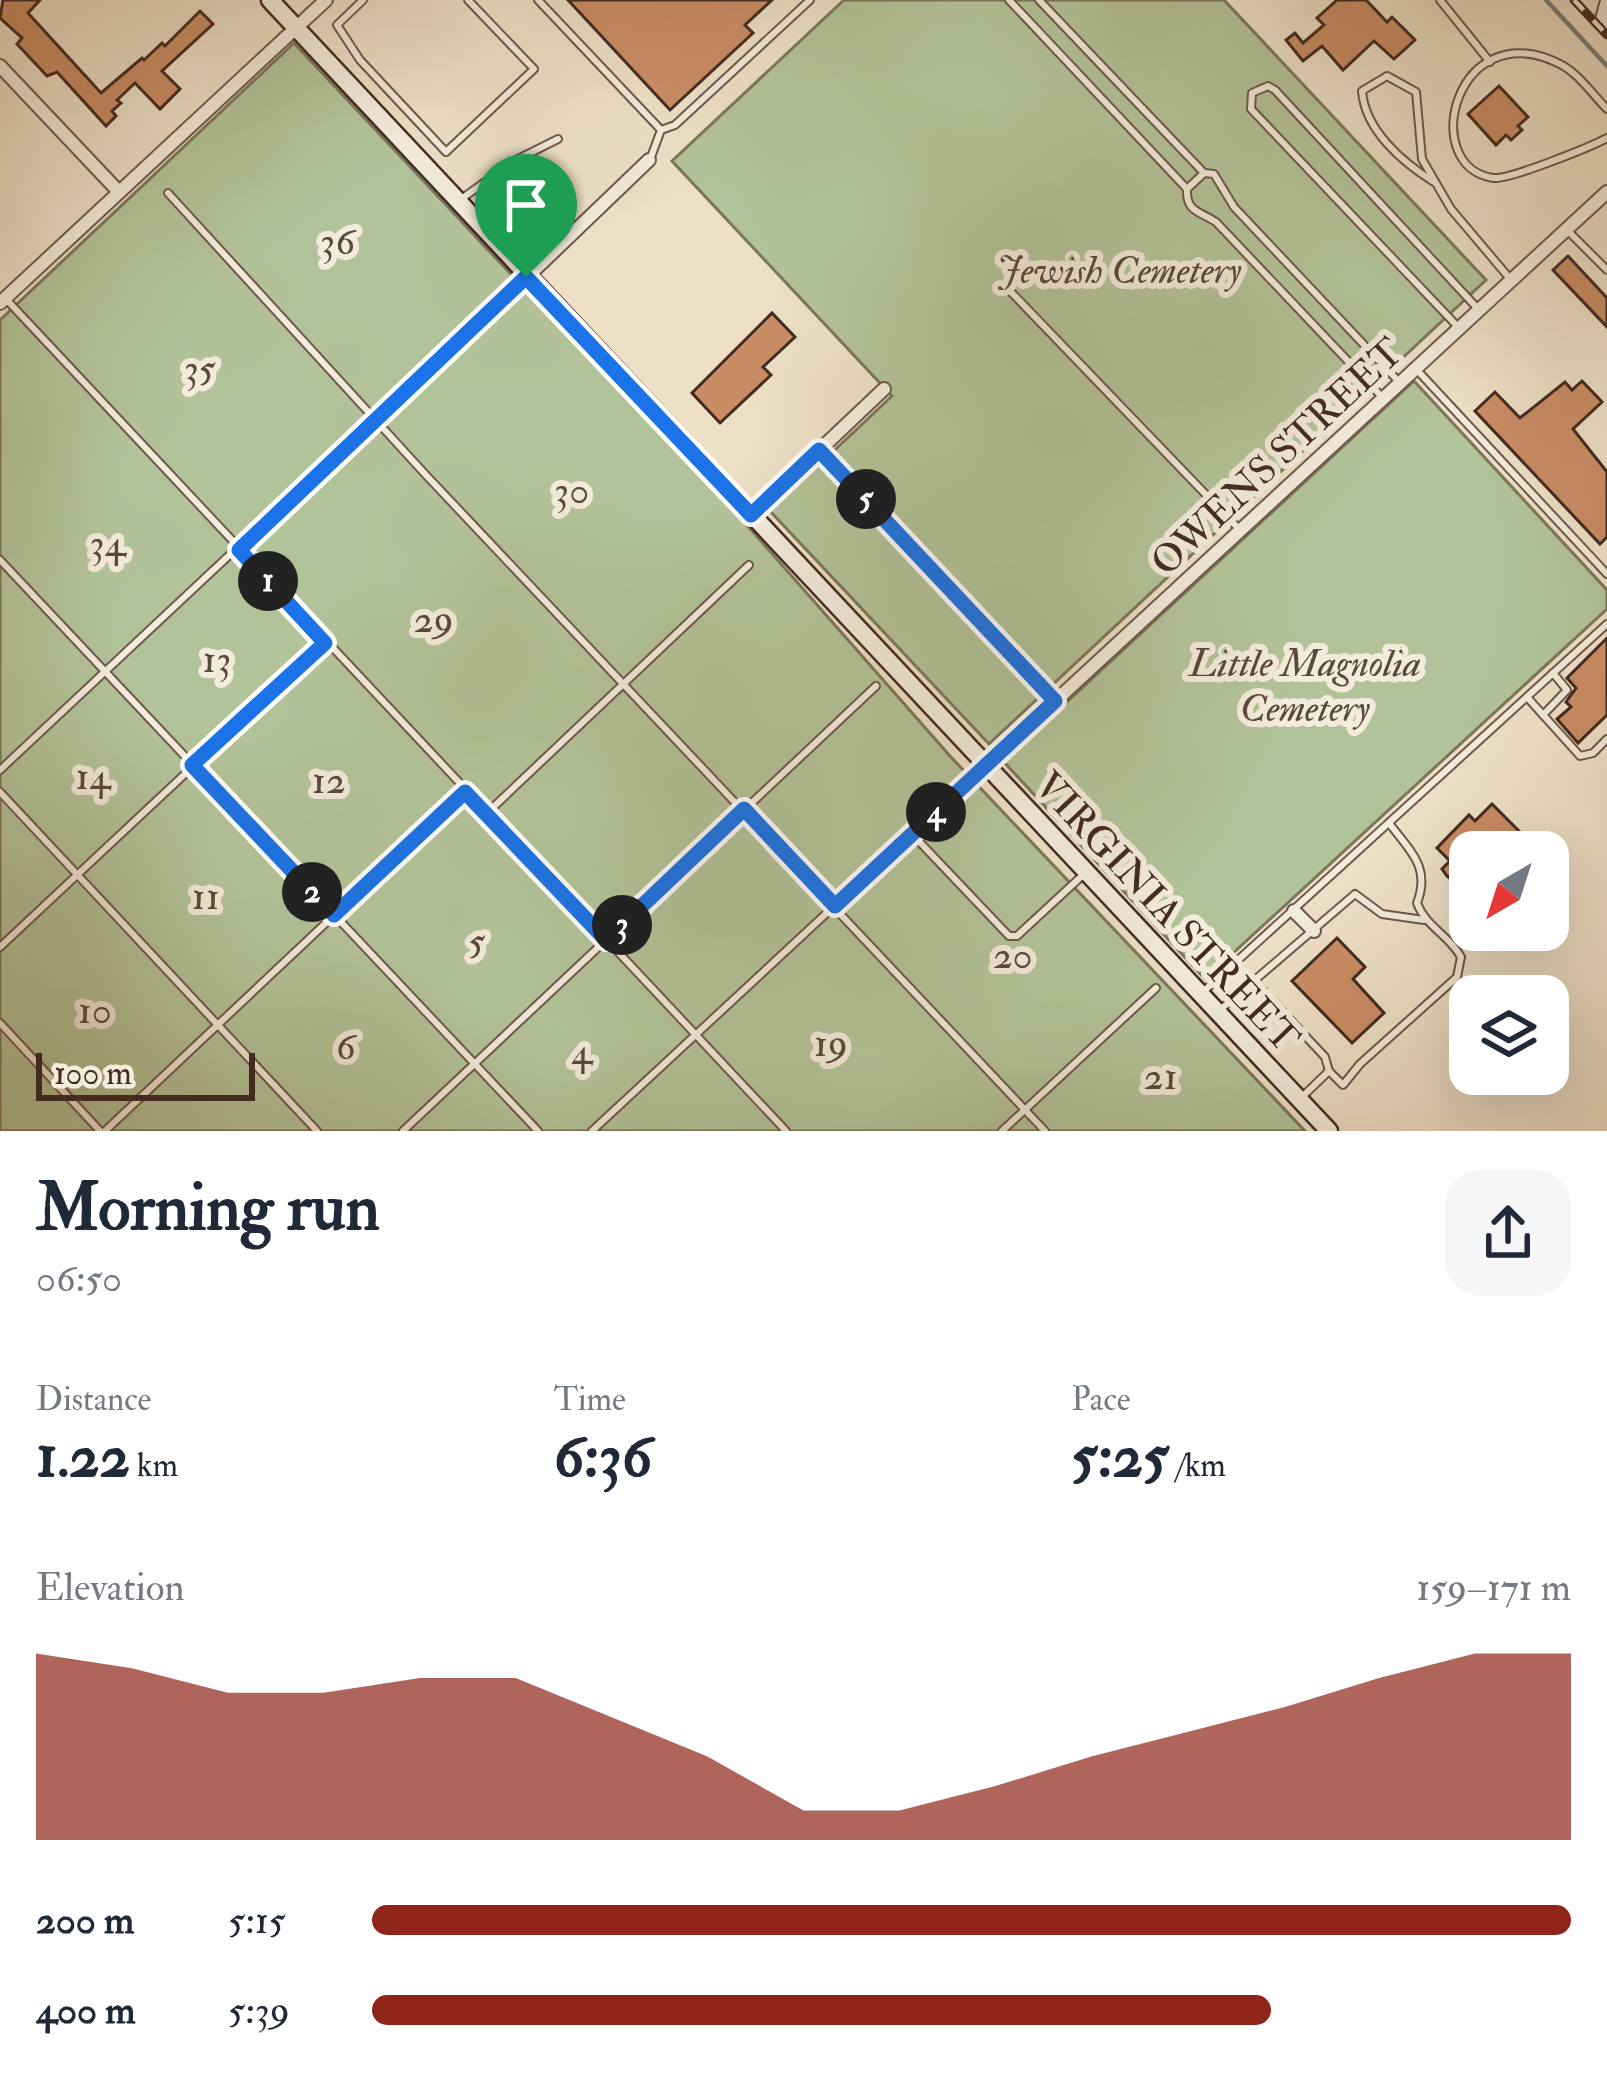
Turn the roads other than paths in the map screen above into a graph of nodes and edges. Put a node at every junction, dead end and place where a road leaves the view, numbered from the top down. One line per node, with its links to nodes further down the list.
1 (270, 0): 12 (street, VIRGINIA STREET)
2 (326, 0): 12 (street)
3 (363, 0): 4 (lane)
4 (468, 0)
5 (538, 0): 16 (lane)
6 (810, 0): 16 (lane)
7 (1009, 0): 22 (lane)
8 (1039, 0): 20 (lane)
9 (1440, 0): 13 (lane)
10 (1607, 1): 11 (street)
11 (1607, 25)
12 (296, 28): 23 (street); 26 (street, VIRGINIA STREET)
13 (1490, 62): 15 (lane); 17 (lane)
14 (0, 66): 23 (street)
15 (1607, 109)
16 (661, 130): 19 (lane)
17 (1607, 138)
18 (558, 139): 26 (lane)
19 (649, 160): 29 (street)
20 (1204, 173): 22 (lane); 36 (lane)
21 (1434, 182): 21 (lane); 30 (lane)
22 (1187, 189): 38 (lane)
23 (118, 192): 32 (street)
24 (1607, 192): 27 (street, OWENS STREET)
25 (168, 193): 39 (lane)
26 (458, 202): 29 (street, VIRGINIA STREET)
27 (1566, 230): 28 (lane); 30 (street, OWENS STREET)
28 (1607, 270)
29 (526, 277): 39 (lane); 41 (street, VIRGINIA STREET)
30 (1510, 280): 33 (street, OWENS STREET)
31 (1011, 292): 42 (lane)
32 (2, 300): 43 (lane)
33 (1479, 310): 34 (street, OWENS STREET); 34 (lane)
34 (1459, 328): 35 (street, OWENS STREET)
35 (1415, 368): 36 (street, OWENS STREET); 46 (lane)
36 (1400, 383): 38 (street, OWENS STREET)
37 (884, 389): 40 (street)
38 (1383, 398): 42 (street, OWENS STREET)
39 (377, 418): 43 (lane); 51 (lane)
40 (819, 450): 41 (street); 54 (lane)
41 (751, 515): 58 (street, VIRGINIA STREET)
42 (1240, 530): 54 (street, OWENS STREET)
43 (239, 550): 48 (lane); 49 (lane)
44 (0, 560): 49 (lane)
45 (749, 565): 51 (lane)
46 (1607, 574)
47 (1607, 624): 50 (lane)
48 (325, 643): 57 (lane); 61 (lane)
49 (105, 673): 57 (lane); 59 (lane)
50 (1553, 673): 53 (lane); 55 (lane)
51 (624, 682): 62 (lane); 63 (lane)
52 (876, 686): 62 (lane)
53 (1527, 697): 55 (lane); 64 (lane)
54 (1055, 701): 58 (street, OWENS STREET)
55 (1543, 715): 56 (lane)
56 (1607, 739)
57 (192, 765): 67 (lane); 70 (lane)
58 (986, 765): 65 (lane); 66 (street, VIRGINIA STREET)
59 (0, 770)
60 (0, 792): 67 (lane)
61 (465, 792): 63 (lane); 70 (lane)
62 (744, 809): 68 (lane); 73 (lane)
63 (486, 814): 73 (lane)
64 (1389, 823): 69 (lane); 71 (lane)
65 (912, 834): 66 (lane); 68 (lane)
66 (1086, 872): 77 (street, VIRGINIA STREET)
67 (76, 874): 74 (lane); 80 (lane)
68 (835, 906): 81 (lane); 85 (lane)
69 (1294, 911): 72 (street); 77 (lane)
70 (334, 915): 80 (lane); 82 (lane)
71 (1424, 920): 72 (lane); 83 (lane)
72 (1314, 931): 75 (lane)
73 (606, 940): 81 (lane); 82 (lane)
74 (0, 947)
75 (1253, 980): 78 (lane); 83 (lane)
76 (1156, 988): 85 (lane)
77 (1201, 994): 78 (street, VIRGINIA STREET)
78 (1218, 1012): 84 (street, VIRGINIA STREET)
79 (0, 1023): 86 (lane)
80 (217, 1025): 86 (lane); 87 (lane)
81 (695, 1035): 90 (lane); 91 (lane)
82 (474, 1064): 88 (lane); 89 (lane)
83 (1329, 1071): 84 (lane)
84 (1299, 1099): 94 (street, VIRGINIA STREET)
85 (1025, 1110): 92 (lane); 93 (lane)
86 (103, 1131)
87 (317, 1131)
88 (403, 1131)
89 (538, 1131)
90 (592, 1131)
91 (785, 1131)
92 (1002, 1131)
93 (1045, 1131)
94 (1329, 1131)

